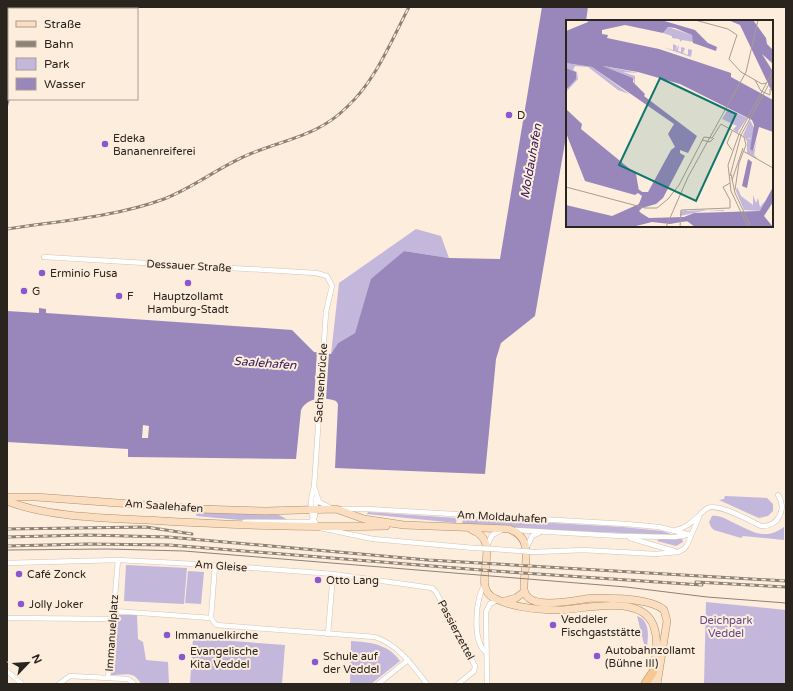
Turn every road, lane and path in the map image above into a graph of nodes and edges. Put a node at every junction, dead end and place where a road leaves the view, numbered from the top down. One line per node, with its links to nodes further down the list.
1 (44, 257): 2 (street, Dessauer Straße)
2 (331, 281): 3 (street, Sachsenbrücke)
3 (314, 487): 5 (street, Sachsenbrücke); 9 (street, Sachsenbrücke)
4 (778, 495): 10 (street)
5 (316, 496): 8 (street); 9 (street)
6 (7, 497): 9 (main road, Am Saalehafen)
7 (7, 501): 12 (main road, Am Saalehafen)
8 (336, 509): 9 (main road, Am Moldauhafen); 13 (main road); 17 (street, Am Moldauhafen)
9 (314, 510): 11 (street)
10 (699, 517): 17 (street); 19 (street)
11 (314, 519): 12 (street, Am Saalehafen); 14 (street)
12 (219, 525): 14 (main road, Am Saalehafen)
13 (404, 525): 14 (main road, Am Saalehafen); 15 (main road)
14 (320, 528): 22 (street, bridge)
15 (468, 529): 16 (main road); 21 (main road)
16 (509, 530): 18 (street); 21 (street); 22 (main road)
17 (672, 530): 19 (street, Am Moldauhafen)
18 (541, 532): 20 (street); 22 (street)
19 (691, 535): 20 (street); 23 (street)
20 (621, 536): 23 (street)
21 (487, 546): 28 (main road)
22 (523, 549): 23 (street, bridge); 30 (main road)
23 (678, 552)
24 (118, 560): 25 (street, Am Gleise); 26 (street, Am Gleise); 32 (street, Immanuelplatz)
25 (7, 563)
26 (215, 565): 27 (street, Am Gleise); 34 (street)
27 (333, 574): 29 (street, Am Gleise); 36 (street)
28 (485, 585): 31 (main road); 37 (street)
29 (434, 589): 47 (street, Passierzettel)
30 (524, 592): 31 (main road); 51 (main road)
31 (500, 601): 37 (street); 40 (main road)
32 (113, 611): 34 (street); 35 (street, Immanuelplatz)
33 (7, 618): 35 (street)
34 (211, 618): 36 (street)
35 (112, 619): 41 (street, Immanuelplatz)
36 (328, 634): 38 (street)
37 (486, 652): 48 (street)
38 (408, 660): 45 (street); 46 (street)
39 (7, 671): 42 (street)
40 (653, 672): 49 (highway); 50 (main road)
41 (108, 678): 43 (street); 44 (street, Immanuelplatz)
42 (22, 684)
43 (59, 684)
44 (134, 684)
45 (378, 684)
46 (427, 684)
47 (458, 684)
48 (486, 684)
49 (645, 684)
50 (651, 684)
51 (657, 684)

